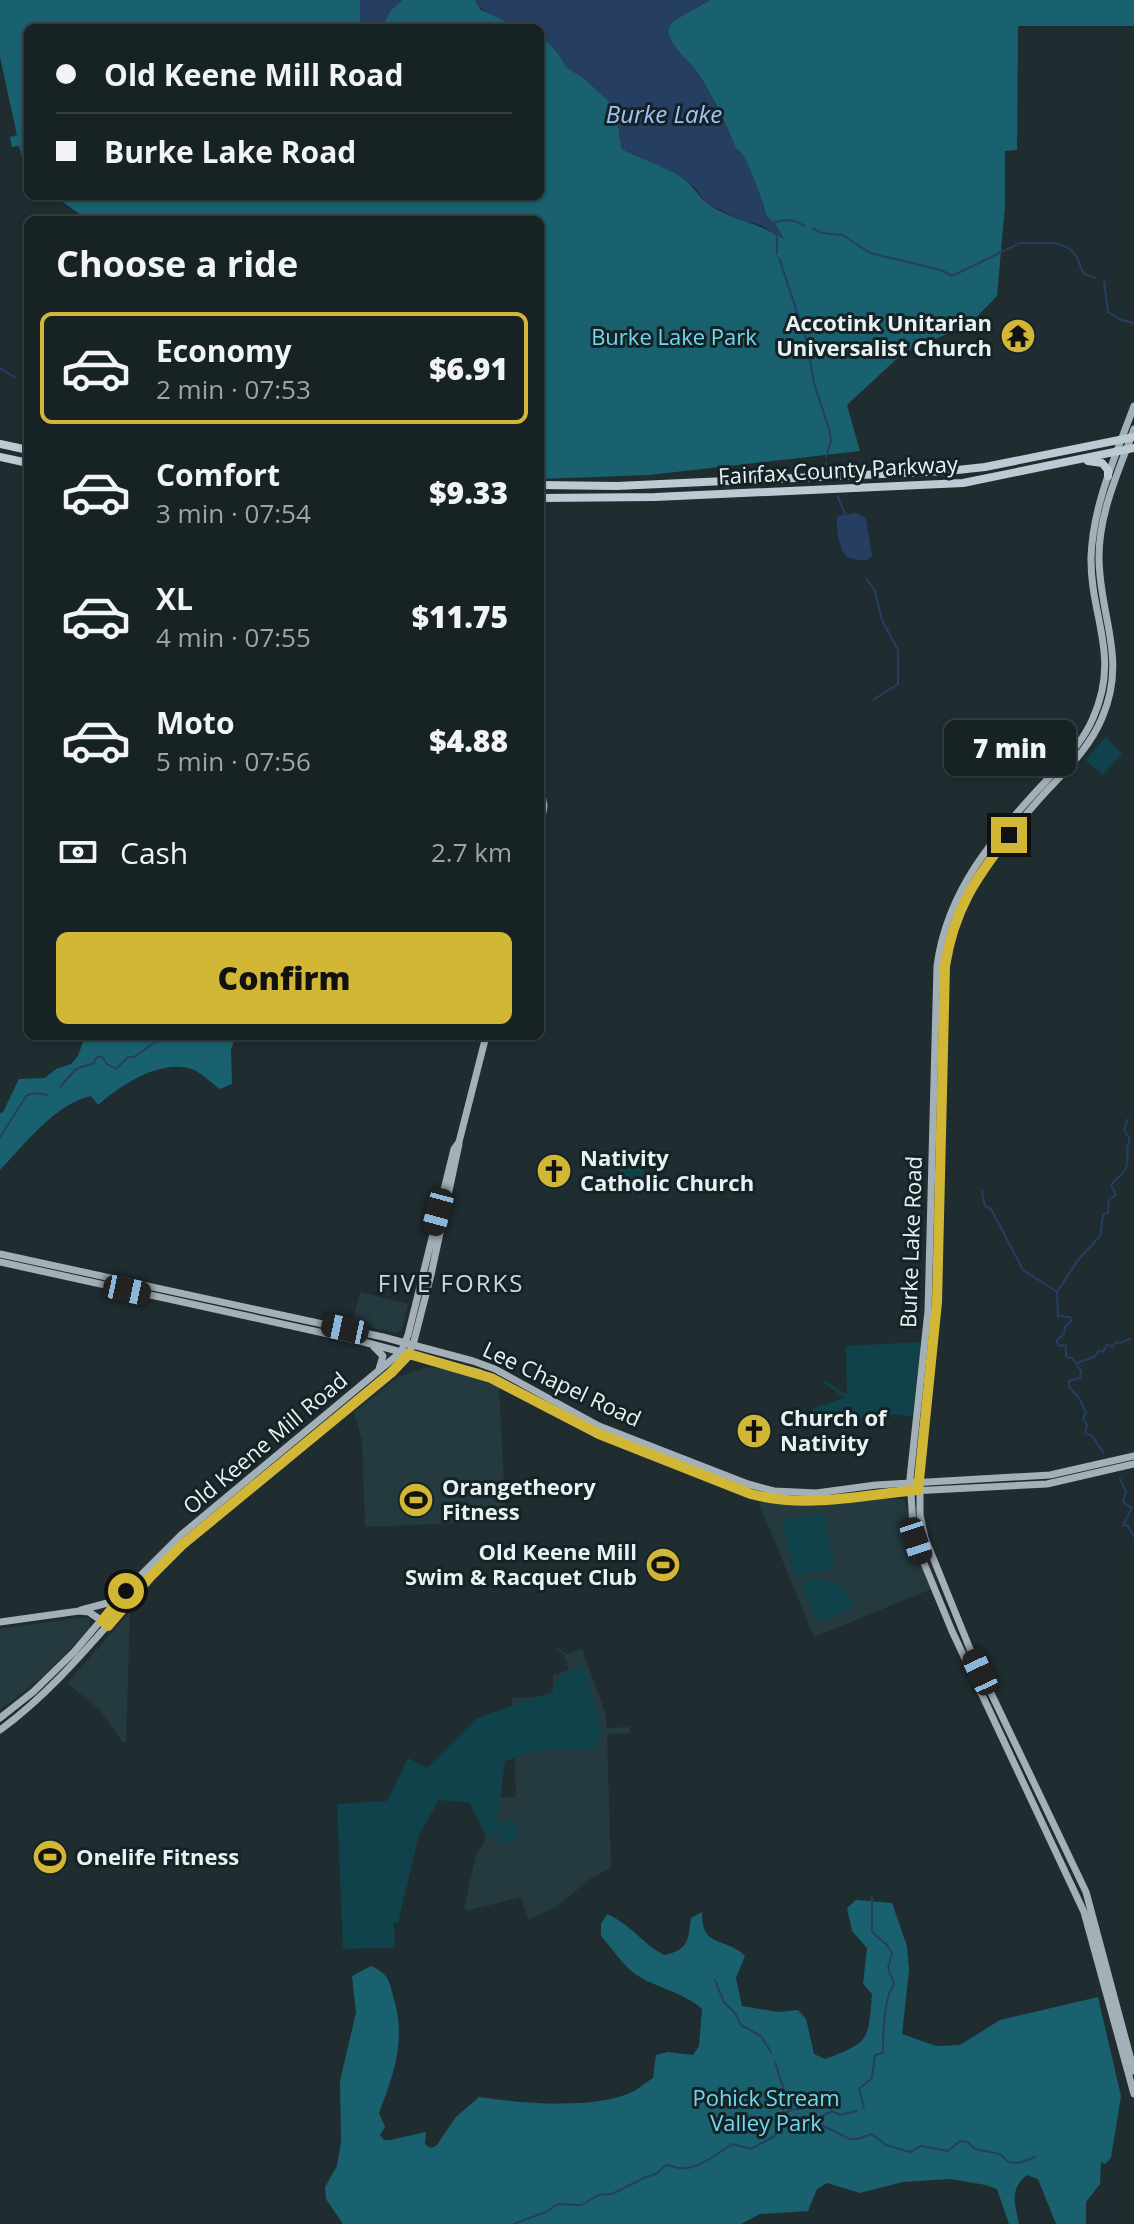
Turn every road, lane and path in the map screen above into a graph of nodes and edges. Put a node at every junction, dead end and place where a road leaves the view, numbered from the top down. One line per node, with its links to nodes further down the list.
1 (1134, 406): 2 (main road, Burke Lake Road)
2 (1130, 436): 5 (main road, Burke Lake Road); 10 (highway, Fairfax County Parkway)
3 (0, 444): 4 (highway)
4 (24, 449)
5 (1126, 450): 8 (highway, Fairfax County Parkway); 9 (main road, Burke Lake Road); 21 (main road, Burke Lake Road)
6 (0, 457): 7 (highway)
7 (24, 462)
8 (1064, 464): 9 (highway); 11 (highway, Fairfax County Parkway)
9 (1108, 476): 21 (main road, Burke Lake Road)
10 (544, 485)
11 (544, 498)
12 (485, 1040): 16 (main road, Old Keene Mill Road)
13 (0, 1254): 16 (main road, Lee Chapel Road)
14 (0, 1262): 15 (main road, Lee Chapel Road)
15 (368, 1343): 17 (main road, Lee Chapel Road); 18 (main road)
16 (409, 1343): 17 (main road, Old Keene Mill Road); 21 (main road, Lee Chapel Road)
17 (405, 1353): 18 (main road, Old Keene Mill Road); 21 (main road, Lee Chapel Road); 25 (main road, Old Keene Mill Road)
18 (372, 1377): 22 (main road, Old Keene Mill Road)
19 (1134, 1456): 21 (main road)
20 (1134, 1464): 21 (main road)
21 (915, 1487): 28 (main road, Burke Lake Road); 29 (main road, Burke Lake Road)
22 (126, 1591): 23 (main road); 25 (main road, Old Keene Mill Road)
23 (79, 1611): 24 (main road); 25 (main road)
24 (0, 1622)
25 (105, 1624): 26 (main road, Old Keene Mill Road); 27 (main road, Old Keene Mill Road)
26 (0, 1718)
27 (0, 1730)
28 (1134, 2071)
29 (1134, 2094)

